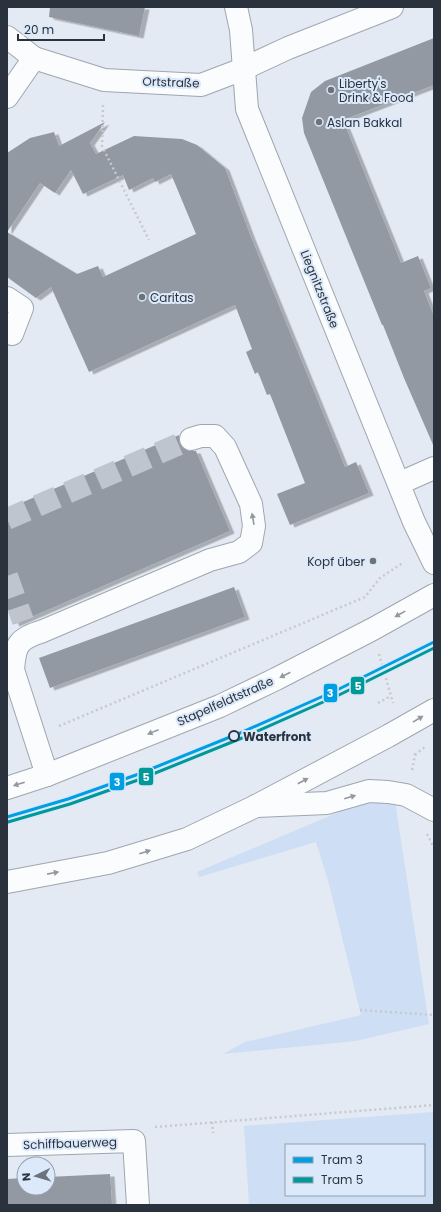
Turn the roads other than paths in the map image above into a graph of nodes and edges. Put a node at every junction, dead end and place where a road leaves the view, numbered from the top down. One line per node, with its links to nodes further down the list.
1 (236, 7): 5 (street, Liegnitzstraße)
2 (392, 7): 5 (street, Ortstraße)
3 (7, 37): 4 (street)
4 (34, 58): 5 (street, Ortstraße); 6 (street)
5 (243, 68): 11 (street, Liegnitzstraße)
6 (7, 97)
7 (7, 298): 8 (street)
8 (12, 334)
9 (191, 439): 15 (street, one-way to 9)
10 (434, 468): 11 (street)
11 (400, 483): 12 (street, Liegnitzstraße)
12 (430, 555)
13 (434, 595): 15 (street, Stapelfeldtstraße, one-way to 15)
14 (434, 710): 17 (street, one-way to 14)
15 (47, 774): 16 (street, Stapelfeldtstraße, one-way to 16)
16 (7, 788)
17 (256, 806): 18 (street, one-way to 18); 19 (street, one-way to 17)
18 (434, 810)
19 (7, 882)
20 (7, 1145): 21 (street, Schiffbauerweg)
21 (138, 1205)

